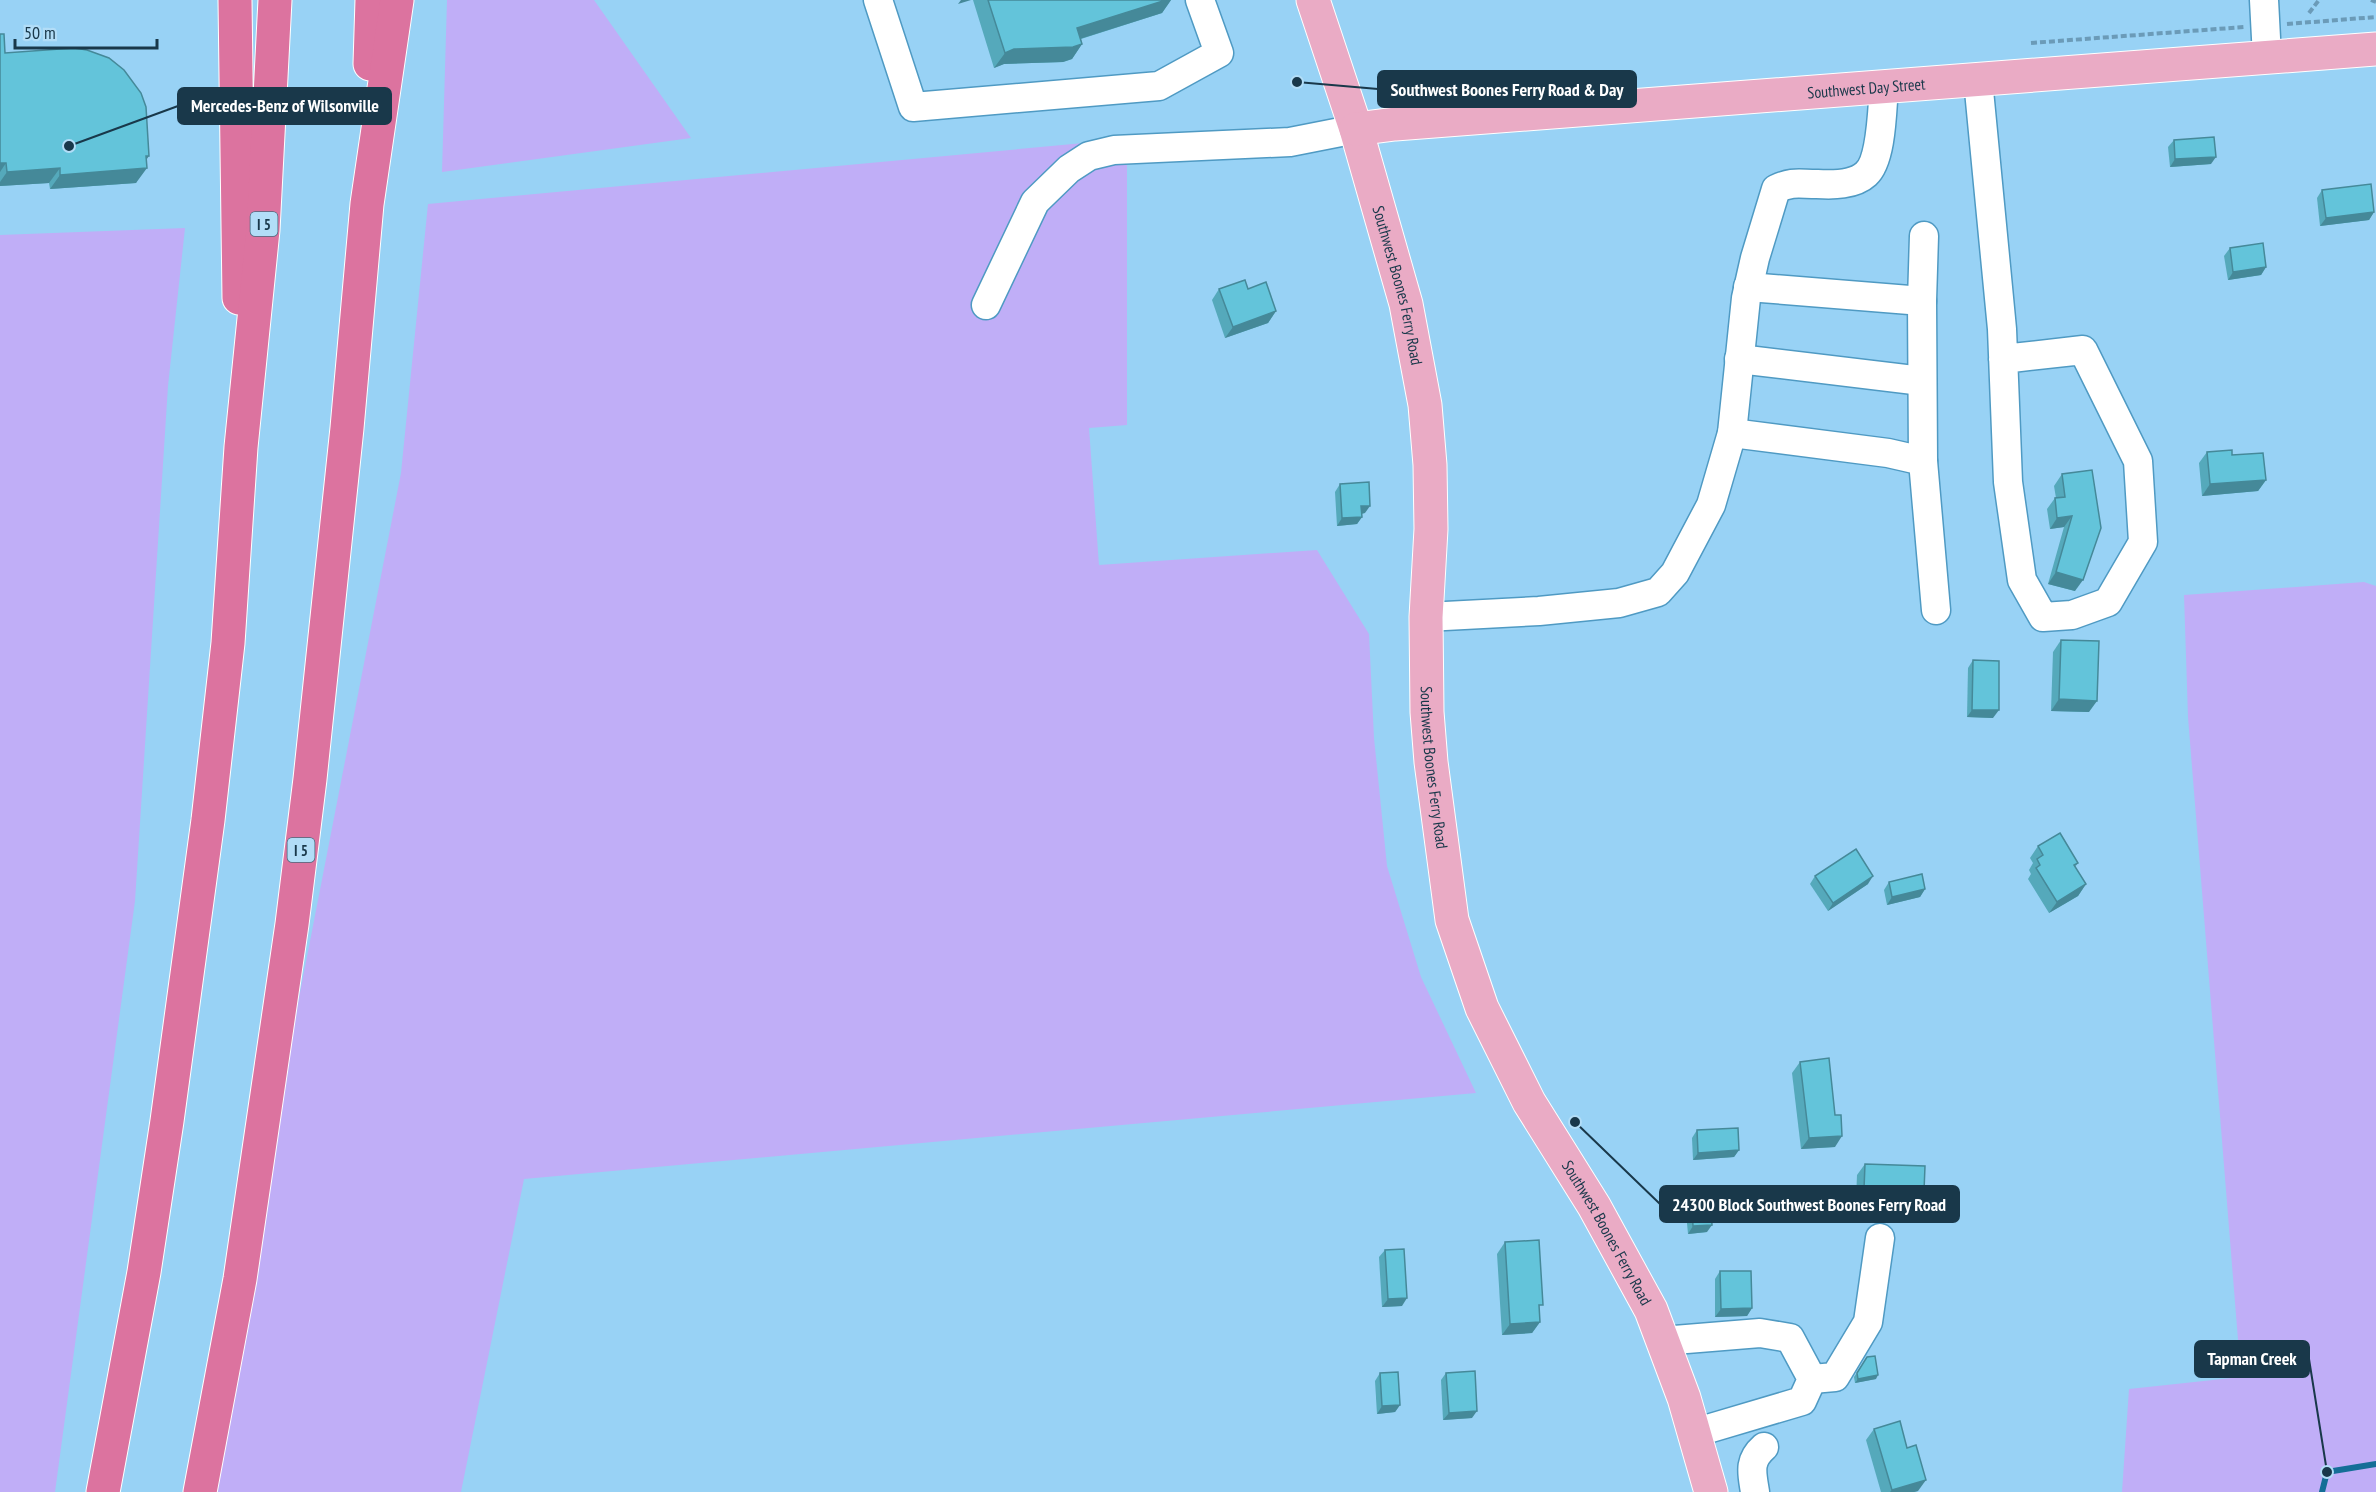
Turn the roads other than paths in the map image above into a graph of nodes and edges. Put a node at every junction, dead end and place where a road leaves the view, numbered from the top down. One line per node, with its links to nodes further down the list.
1 (235, 0): 23 (highway, I 5)
2 (275, 0): 23 (highway, I 5)
3 (372, 0): 14 (highway, I 5)
4 (398, 0): 14 (highway, I 5)
5 (878, 0): 6 (street)
6 (1200, 0)
7 (1313, 0): 13 (main road, Southwest Boones Ferry Road)
8 (2265, 13): 10 (street)
9 (2376, 49): 10 (main road, Southwest Day Street)
10 (2267, 57): 11 (main road, Southwest Day Street)
11 (1978, 80): 12 (main road, Southwest Day Street); 20 (street)
12 (1884, 87): 13 (main road, Southwest Day Street); 16 (street)
13 (1356, 129): 18 (street); 26 (main road, Southwest Boones Ferry Road)
14 (367, 204): 33 (highway, I 5)
15 (1924, 236): 17 (street)
16 (1748, 287): 17 (street); 19 (street)
17 (1922, 301): 21 (street)
18 (986, 305)
19 (1740, 359): 21 (street); 22 (street)
20 (2003, 359): 20 (street)
21 (1922, 381): 24 (street)
22 (1732, 433): 24 (street); 26 (street)
23 (241, 447): 32 (highway, I 5)
24 (1923, 461): 25 (street)
25 (1936, 610)
26 (1426, 617): 28 (main road, Southwest Boones Ferry Road)
27 (1880, 1238): 29 (street)
28 (1662, 1341): 29 (street); 30 (main road, Southwest Boones Ferry Road)
29 (1812, 1379): 30 (street)
30 (1694, 1432): 34 (main road, Southwest Boones Ferry Road)
31 (1764, 1447): 35 (street)
32 (103, 1492)
33 (200, 1492)
34 (1711, 1492)
35 (1755, 1492)

